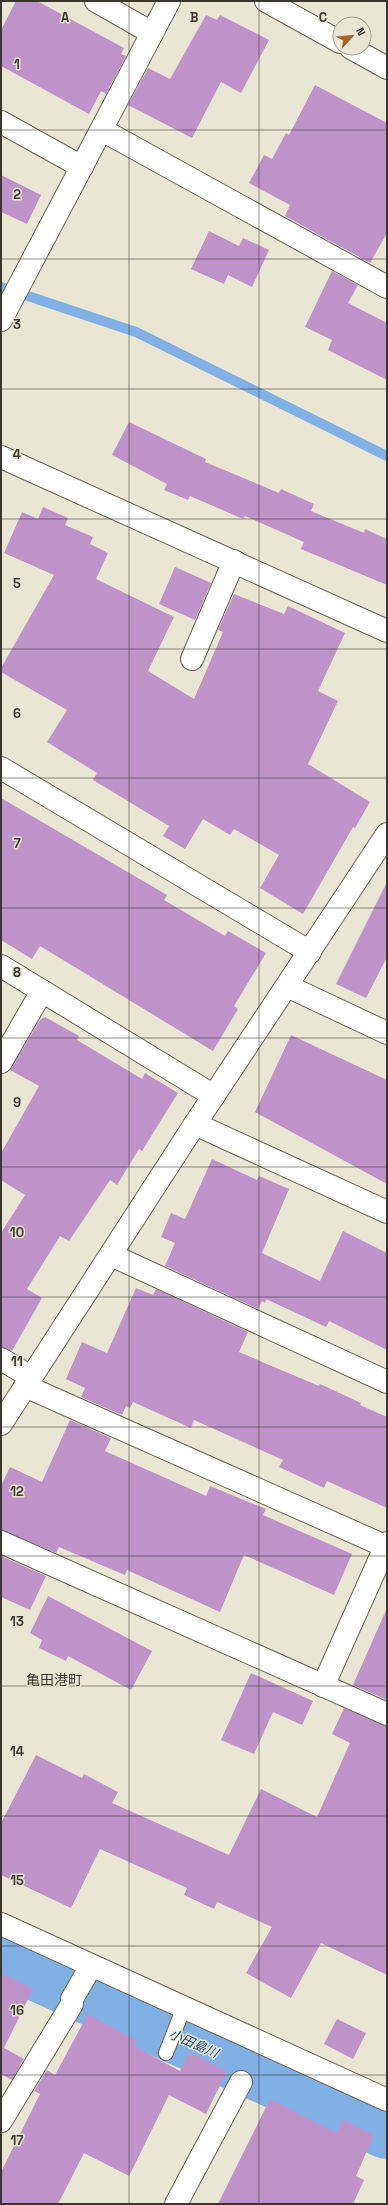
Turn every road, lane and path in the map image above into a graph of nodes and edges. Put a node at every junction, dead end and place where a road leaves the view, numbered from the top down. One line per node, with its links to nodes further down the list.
1 (96, 1): 4 (street)
2 (169, 1): 4 (street)
3 (266, 1): 5 (street)
4 (152, 32): 9 (street)
5 (332, 38)
6 (366, 56): 7 (street)
7 (387, 68)
8 (1, 122): 10 (street)
9 (102, 130): 10 (street); 11 (street)
10 (82, 167): 12 (street)
11 (387, 287)
12 (2, 319)
13 (1, 456): 14 (street)
14 (234, 561): 15 (street); 16 (street)
15 (387, 631)
16 (192, 659)
17 (1, 768): 19 (street)
18 (387, 834): 19 (street)
19 (310, 952): 21 (street)
20 (1, 966): 22 (street)
21 (287, 986): 23 (street); 25 (street)
22 (42, 991): 24 (street); 25 (street)
23 (387, 1033)
24 (1, 1062)
25 (214, 1096): 26 (street)
26 (195, 1124): 27 (street); 28 (street)
27 (387, 1212)
28 (111, 1255): 30 (street); 31 (street)
29 (1, 1359): 30 (street)
30 (28, 1381): 32 (street); 34 (street)
31 (387, 1382)
32 (1, 1424)
33 (1, 1542): 35 (street)
34 (387, 1545): 35 (street)
35 (323, 1686): 36 (street)
36 (387, 1714)
37 (1, 1924): 38 (street)
38 (82, 1982): 39 (street); 43 (street)
39 (184, 2007): 40 (lane); 42 (street)
40 (168, 2048)
41 (241, 2082): 44 (street)
42 (387, 2100)
43 (1, 2121)
44 (176, 2204)

